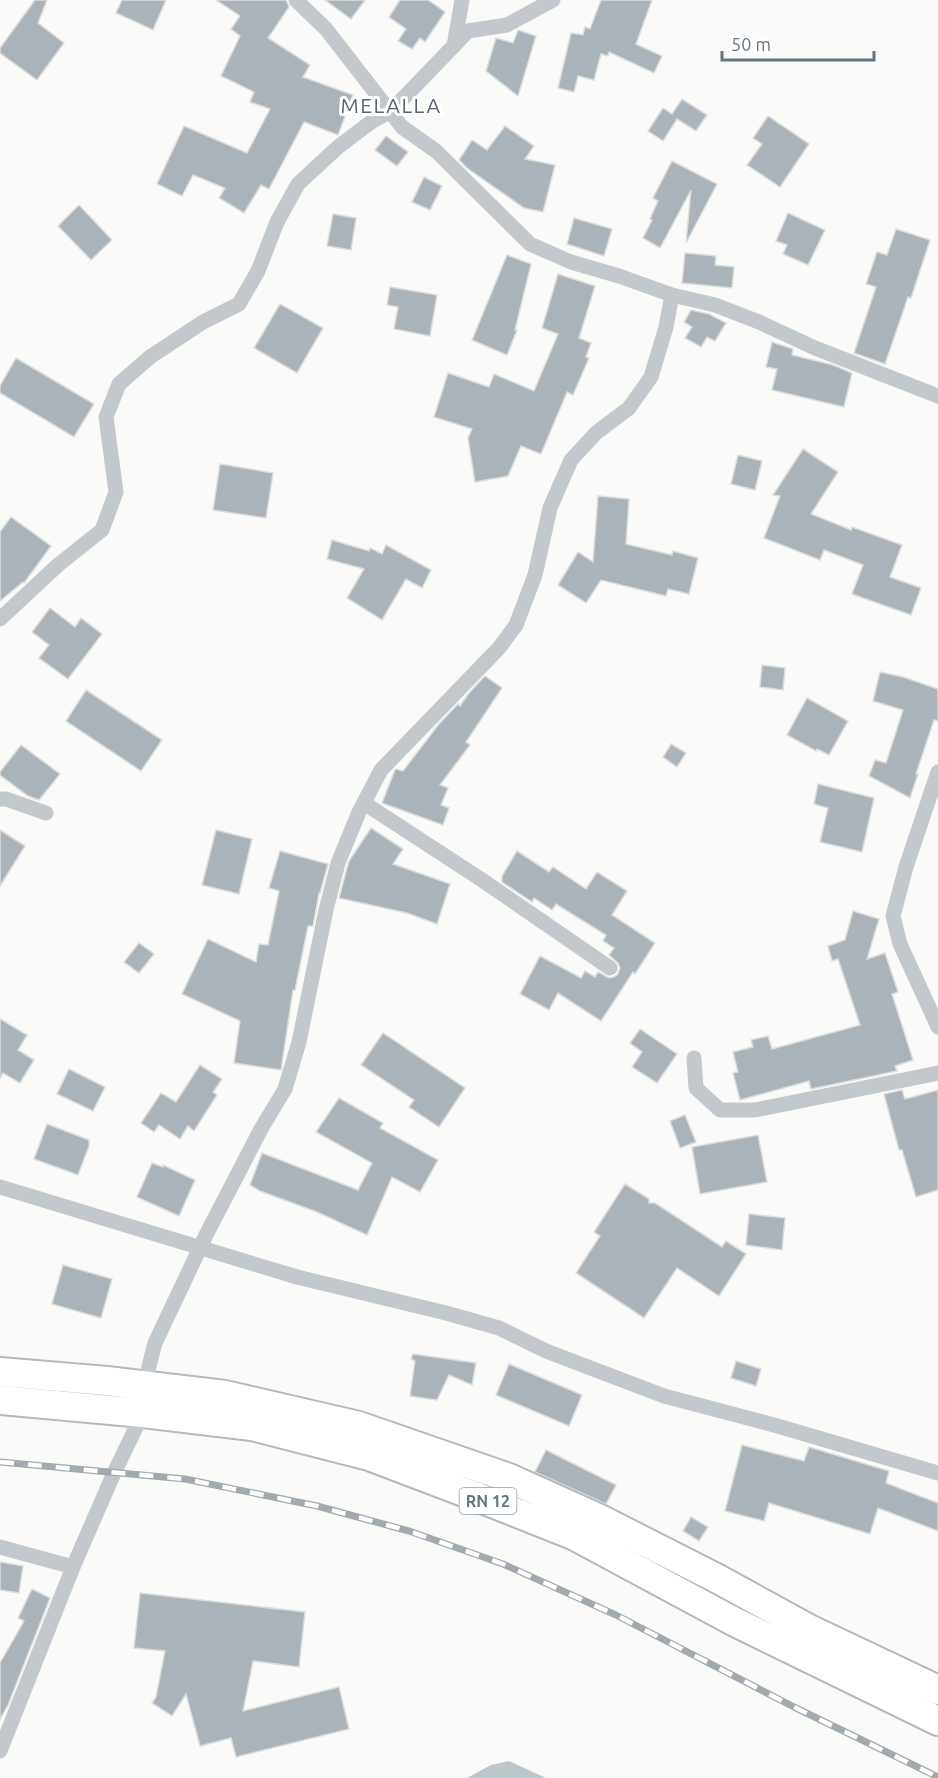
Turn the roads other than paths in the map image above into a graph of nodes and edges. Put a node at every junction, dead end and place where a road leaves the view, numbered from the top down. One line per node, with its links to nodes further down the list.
1 (296, 0): 5 (street)
2 (462, 0): 4 (street)
3 (553, 0): 4 (street)
4 (454, 46): 5 (street)
5 (391, 111): 6 (street); 8 (street)
6 (672, 295): 7 (street); 11 (street)
7 (938, 396)
8 (0, 619)
9 (938, 772): 14 (street)
10 (0, 799): 12 (street)
11 (364, 803): 13 (street); 18 (street)
12 (46, 813)
13 (610, 968)
14 (938, 1027)
15 (694, 1058): 16 (street)
16 (938, 1073)
17 (0, 1187): 18 (street)
18 (200, 1247): 20 (street); 22 (street)
19 (0, 1372): 20 (highway, RN 12)
20 (143, 1399): 21 (highway, RN 12); 24 (street); 25 (highway, RN 12); 26 (highway, RN 12)
21 (0, 1400)
22 (938, 1473)
23 (0, 1547): 24 (street)
24 (73, 1567): 27 (street)
25 (938, 1690)
26 (938, 1721)
27 (0, 1751)

